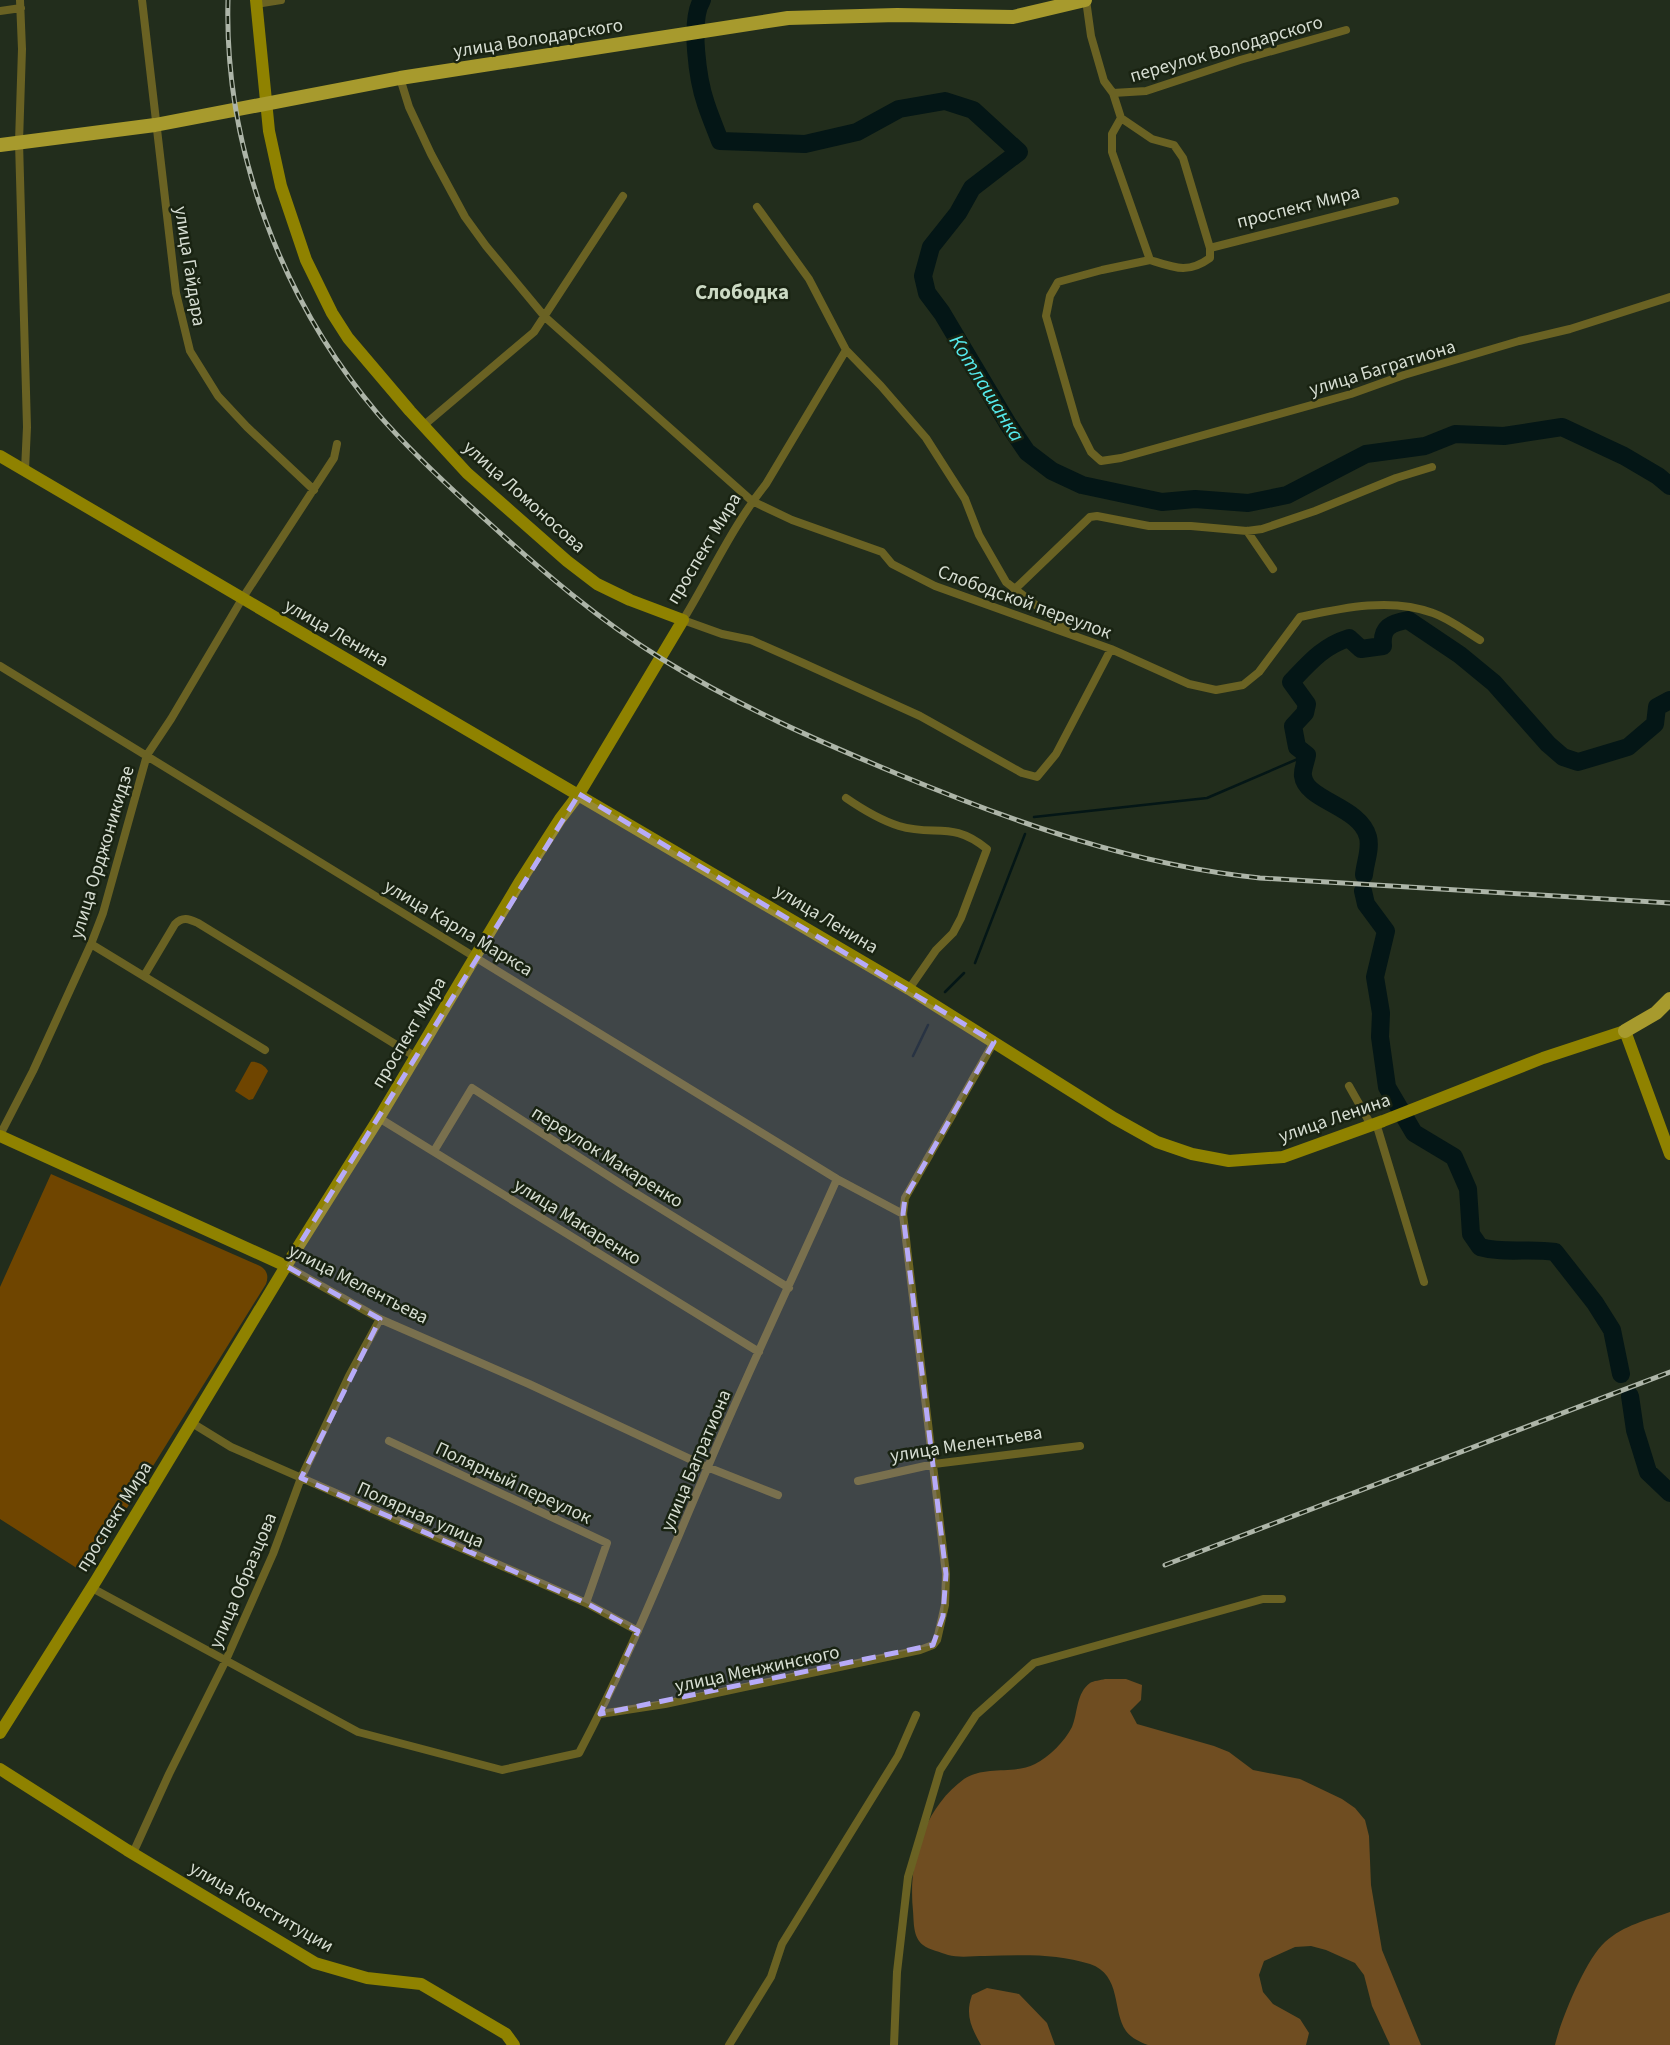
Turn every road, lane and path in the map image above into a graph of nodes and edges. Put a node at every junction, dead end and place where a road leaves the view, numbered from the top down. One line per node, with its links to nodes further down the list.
1 (142, 0): 12 (street, улица Гайдара)
2 (281, 0): 4 (street)
3 (1085, 0): 8 (main road, улица Володарского); 9 (street)
4 (256, 2): 10 (main road, улица Ломоносова)
5 (21, 4): 6 (street); 13 (street)
6 (0, 11)
7 (1346, 30): 9 (street, переулок Володарского)
8 (400, 78): 10 (main road, улица Володарского); 21 (street, Слободской переулок)
9 (1113, 93): 11 (street)
10 (267, 104): 12 (main road, улица Володарского); 23 (main road, улица Ломоносова)
11 (1121, 118): 18 (street); 19 (street)
12 (155, 125): 13 (main road, улица Володарского); 28 (street, улица Гайдара)
13 (19, 142): 14 (main road, улица Володарского); 27 (street)
14 (0, 145)
15 (623, 197): 21 (street)
16 (1395, 201): 18 (street, проспект Мира)
17 (757, 206): 22 (street)
18 (1210, 248): 19 (street)
19 (1150, 260): 20 (street, улица Багратиона)
20 (1670, 297)
21 (545, 317): 23 (street); 29 (street, Слободской переулок)
22 (846, 350): 29 (street, проспект Мира); 32 (street)
23 (423, 426): 34 (main road, улица Ломоносова)
24 (337, 444): 28 (street, улица Орджоникидзе)
25 (0, 456): 27 (main road, улица Ленина)
26 (1432, 467): 30 (street)
27 (25, 470): 33 (main road, улица Ленина)
28 (314, 490): 33 (street, улица Орджоникидзе)
29 (752, 501): 34 (street, проспект Мира); 35 (street, Слободской переулок)
30 (1247, 531): 31 (street); 32 (street)
31 (1273, 569)
32 (1014, 590): 35 (street)
33 (242, 599): 39 (street, улица Орджоникидзе); 40 (main road, улица Ленина)
34 (683, 620): 37 (street, улица Ломоносова); 40 (main road, проспект Мира)
35 (1076, 636): 37 (street, Слободской переулок)
36 (1480, 640): 37 (street, Слободской переулок)
37 (1111, 649)
38 (0, 666): 39 (street, улица Карла Маркса)
39 (147, 755): 42 (street, улица Орджоникидзе); 43 (street, улица Карла Маркса)
40 (579, 794): 43 (main road, проспект Мира); 45 (main road, улица Ленина)
41 (846, 798): 45 (street)
42 (91, 944): 44 (street); 54 (street, улица Орджоникидзе)
43 (476, 956): 50 (main road, проспект Мира); 57 (street, улица Карла Маркса)
44 (144, 976): 49 (street); 50 (street)
45 (909, 989): 48 (main road, улица Ленина)
46 (1670, 999): 47 (main road, улица Ленина)
47 (1625, 1031): 53 (main road, улица Ленина); 56 (main road)
48 (994, 1042): 53 (main road, улица Ленина); 58 (street)
49 (265, 1050)
50 (416, 1057): 52 (main road, проспект Мира)
51 (1349, 1086): 53 (street)
52 (379, 1118): 55 (street, улица Макаренко); 59 (main road, проспект Мира)
53 (1379, 1122): 60 (street)
54 (0, 1136): 59 (main road, улица Мелентьева)
55 (434, 1151): 61 (street, переулок Макаренко); 63 (street, улица Макаренко)
56 (1670, 1154)
57 (836, 1179): 58 (street, улица Карла Маркса); 61 (street, улица Багратиона)
58 (902, 1214): 67 (street)
59 (286, 1266): 62 (street, улица Мелентьева); 64 (main road, проспект Мира)
60 (1424, 1282)
61 (789, 1288): 63 (street, улица Багратиона)
62 (380, 1320): 68 (street, улица Мелентьева); 69 (street, улица Образцова)
63 (759, 1352): 68 (street, улица Багратиона)
64 (192, 1423): 69 (street, Полярная улица); 72 (main road, проспект Мира)
65 (388, 1441): 74 (street, Полярный переулок)
66 (1080, 1446): 67 (street, улица Мелентьева)
67 (934, 1464): 70 (street, улица Мелентьева); 77 (street, улица Менжинского)
68 (707, 1467): 71 (street, улица Мелентьева); 75 (street, улица Багратиона)
69 (301, 1478): 74 (street, Полярная улица); 76 (street, улица Образцова)
70 (858, 1481)
71 (778, 1494)
72 (92, 1588): 76 (street); 79 (main road, проспект Мира)
73 (1282, 1599): 84 (street)
74 (586, 1602): 75 (street, Полярная улица)
75 (638, 1631): 77 (street, улица Багратиона)
76 (226, 1660): 77 (street, улица Багратиона); 81 (street, улица Образцова)
77 (600, 1714)
78 (916, 1715): 83 (street)
79 (0, 1732)
80 (0, 1769): 81 (main road, улица Конституции)
81 (133, 1853): 82 (main road, улица Конституции)
82 (514, 2045)
83 (729, 2045)
84 (894, 2045)

